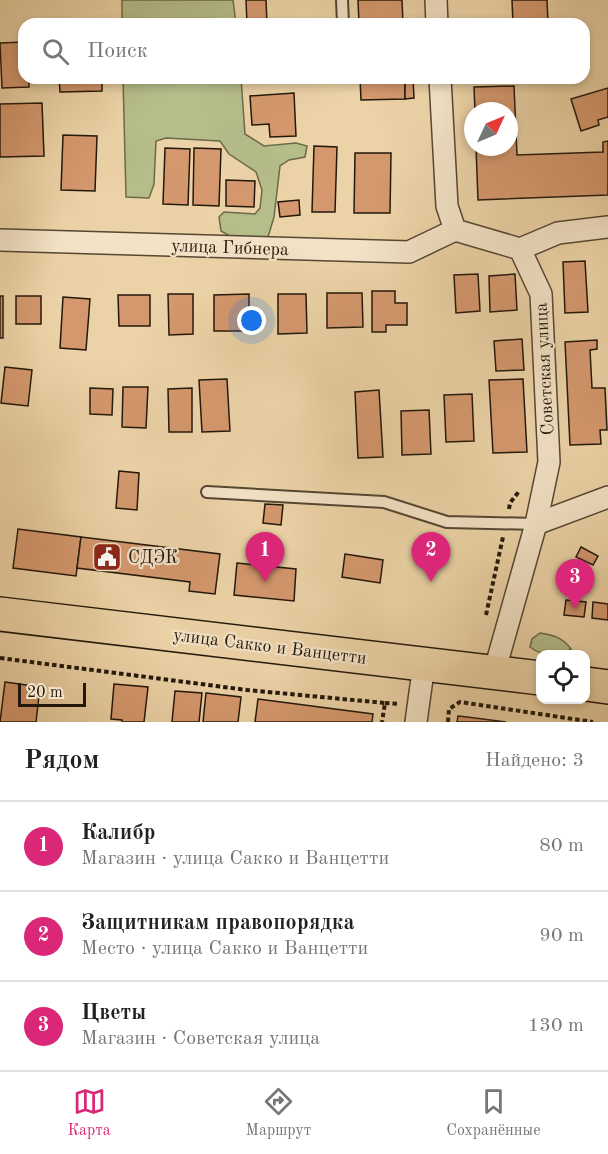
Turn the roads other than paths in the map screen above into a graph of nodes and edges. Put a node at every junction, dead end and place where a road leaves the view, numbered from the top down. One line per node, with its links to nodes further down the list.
1 (342, 0): 3 (lane)
2 (436, 0): 4 (street)
3 (343, 18)
4 (437, 18)
5 (440, 84): 7 (street)
6 (608, 227): 9 (street)
7 (454, 231): 8 (street, улица Гибнера); 9 (street)
8 (0, 240)
9 (520, 249): 12 (street, Советская улица)
10 (207, 492): 12 (lane)
11 (608, 497): 12 (street)
12 (536, 524): 15 (street, Советская улица)
13 (0, 614): 14 (main road, улица Сакко и Ванцетти)
14 (424, 664): 15 (main road, улица Сакко и Ванцетти); 19 (street)
15 (486, 672): 16 (main road, улица Сакко и Ванцетти)
16 (536, 678)
17 (590, 685): 18 (main road)
18 (608, 687)
19 (416, 722)

